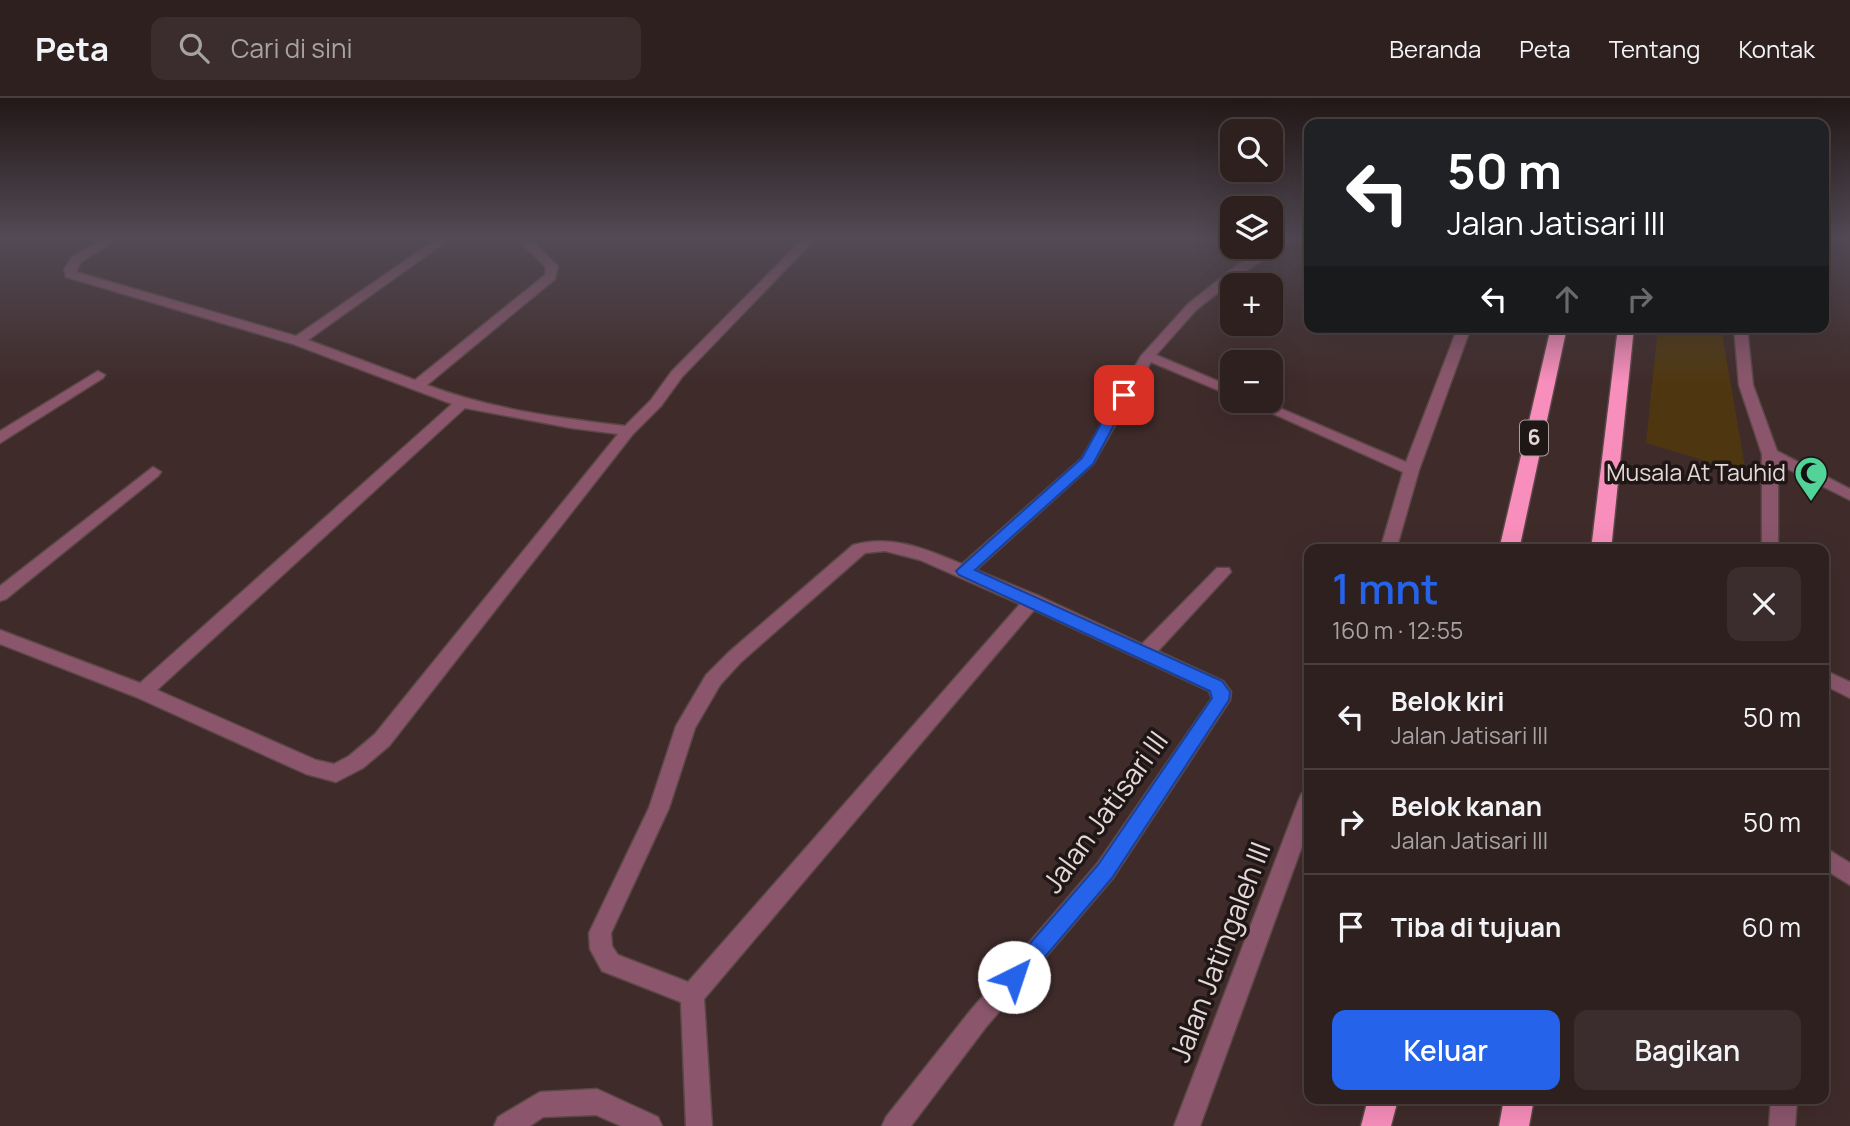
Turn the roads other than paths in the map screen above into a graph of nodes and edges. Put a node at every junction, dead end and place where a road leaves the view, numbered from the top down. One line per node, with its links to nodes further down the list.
1 (111, 286): 10 (street)
2 (377, 286): 10 (street)
3 (539, 286): 13 (street)
4 (763, 286): 17 (street)
5 (1219, 286): 11 (street)
6 (1463, 333): 20 (street)
7 (1558, 333): 24 (highway, 6)
8 (1625, 333): 25 (highway)
9 (1741, 333): 19 (street)
10 (298, 341): 13 (street)
11 (1148, 356): 14 (street); 27 (street)
12 (98, 375): 18 (street)
13 (416, 386): 15 (street)
14 (1220, 387)
15 (462, 402): 17 (street); 35 (street)
16 (1280, 413): 20 (street)
17 (628, 431): 35 (street)
18 (0, 438)
19 (1770, 454): 22 (street); 26 (street)
20 (1411, 470): 23 (street)
21 (153, 472): 29 (street)
22 (1850, 495)
23 (1390, 544)
24 (1510, 544)
25 (1602, 544)
26 (1770, 544)
27 (964, 571): 30 (street, Jalan Jatisari III); 39 (street, Jalan Jatisari III)
28 (1223, 572): 32 (street)
29 (0, 595)
30 (1033, 600): 32 (street, Jalan Jatisari III); 39 (street)
31 (0, 637): 35 (street)
32 (1145, 653): 46 (street, Jalan Jatisari III)
33 (1829, 680): 34 (street)
34 (1850, 691)
35 (144, 692)
36 (1304, 812): 47 (street, Jalan Jatingaleh III)
37 (1829, 860): 38 (street)
38 (1850, 875)
39 (692, 995): 45 (street)
40 (1381, 1104): 48 (highway)
41 (1518, 1104): 49 (highway)
42 (1784, 1104): 50 (street)
43 (507, 1126): 44 (street)
44 (649, 1126)
45 (698, 1126)
46 (895, 1126)
47 (1186, 1126)
48 (1376, 1126)
49 (1514, 1126)
50 (1782, 1126)

